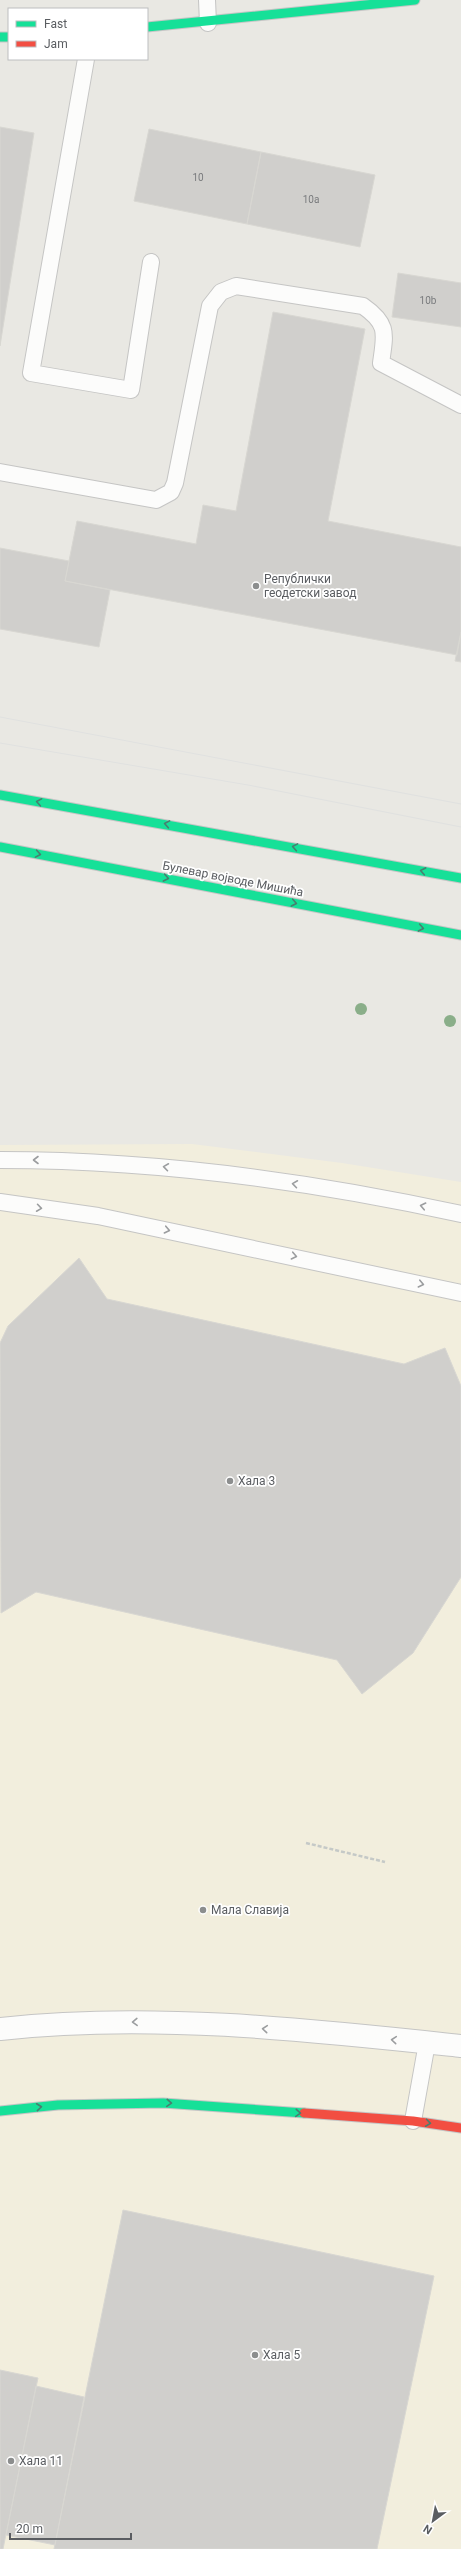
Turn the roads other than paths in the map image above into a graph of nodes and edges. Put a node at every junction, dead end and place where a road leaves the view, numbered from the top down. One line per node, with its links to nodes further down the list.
1 (208, 0): 3 (lane)
2 (402, 1): 3 (main road)
3 (208, 23): 4 (main road)
4 (148, 27)
5 (86, 60): 6 (lane)
6 (151, 262)
7 (461, 405): 8 (lane)
8 (0, 472)
9 (0, 795): 11 (main road, one-way to 9)
10 (0, 847): 12 (main road, Булевар војводе Мишића, one-way to 12)
11 (461, 878)
12 (461, 935)
13 (0, 1160): 15 (lane, one-way to 13)
14 (0, 1202): 16 (lane, one-way to 16)
15 (461, 1214)
16 (461, 1293)
17 (0, 2029): 18 (street, one-way to 17)
18 (427, 2043): 19 (street); 21 (lane)
19 (461, 2046)
20 (0, 2111): 21 (main road, one-way to 21)
21 (413, 2121): 22 (main road, one-way to 22)
22 (461, 2128)

